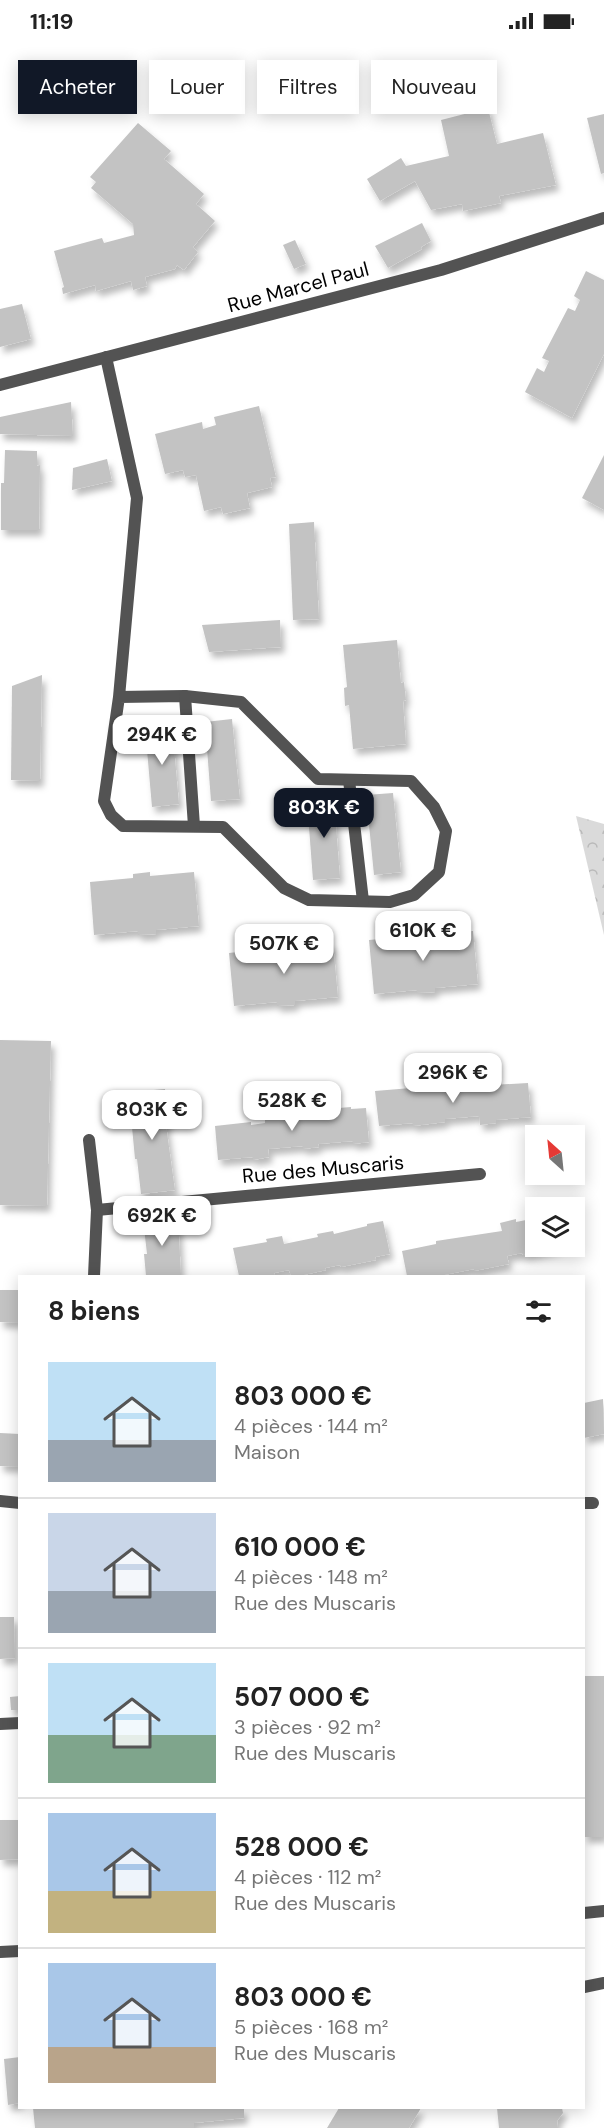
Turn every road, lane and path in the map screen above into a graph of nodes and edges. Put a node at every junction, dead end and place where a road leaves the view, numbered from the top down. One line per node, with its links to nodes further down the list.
1 (604, 219): 2 (street, Rue Marcel Paul)
2 (106, 357): 3 (street, Rue Marcel Paul); 5 (street)
3 (0, 385)
4 (185, 696): 5 (street); 6 (street); 7 (street)
5 (119, 697): 7 (street)
6 (349, 780): 8 (street); 8 (street)
7 (194, 826): 8 (street)
8 (363, 901)
9 (89, 1140): 11 (street)
10 (480, 1173): 11 (street, Rue des Muscaris)
11 (97, 1210): 12 (street)
12 (94, 1275)
13 (0, 1502): 14 (street)
14 (18, 1503)
15 (18, 1723): 16 (street)
16 (0, 1724)
17 (604, 1911): 18 (street)
18 (585, 1913)
19 (18, 1951): 20 (street)
20 (0, 1952)
21 (604, 1983): 22 (street)
22 (585, 1988)

